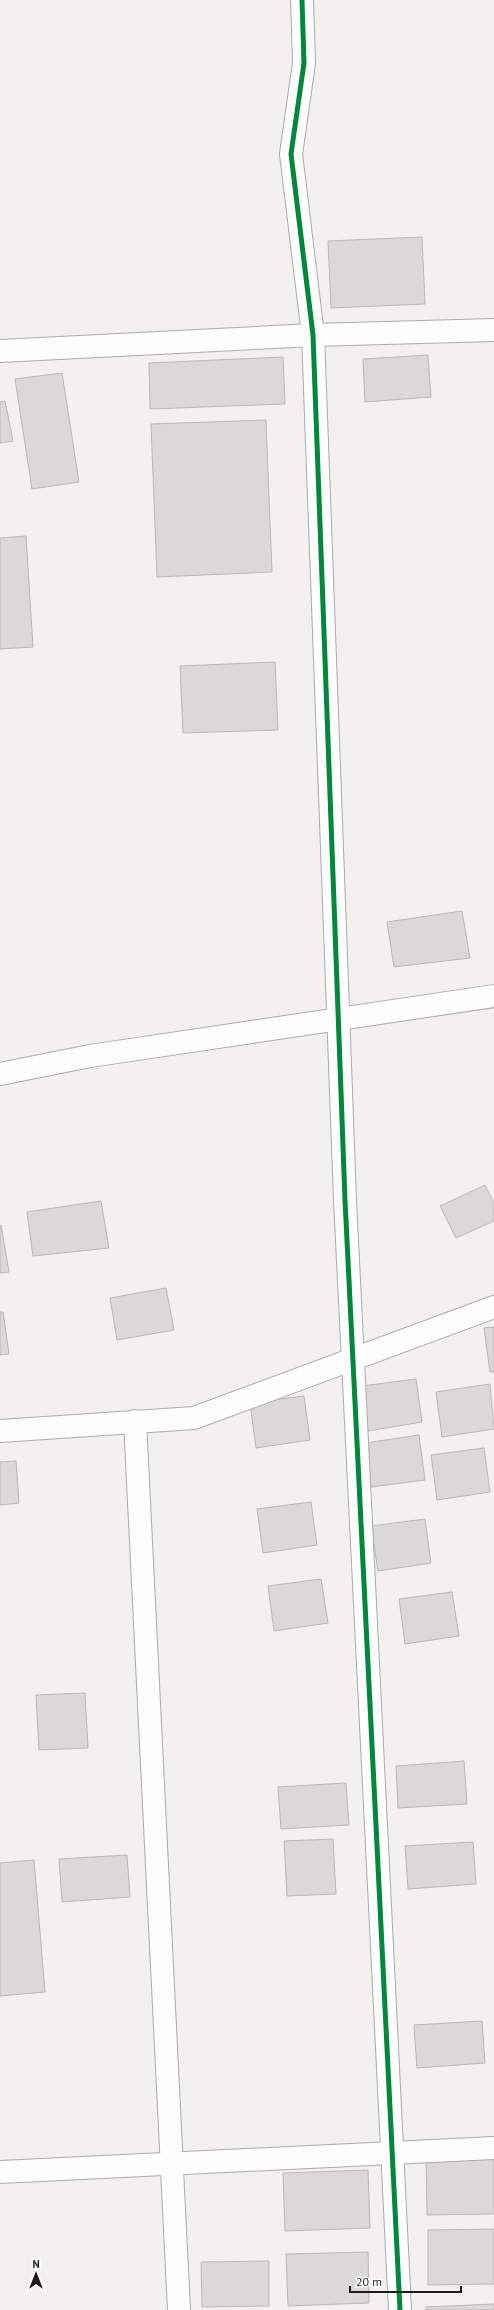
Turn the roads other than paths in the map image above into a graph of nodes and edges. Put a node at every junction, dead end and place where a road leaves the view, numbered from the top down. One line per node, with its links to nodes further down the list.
1 (302, 0): 3 (street)
2 (494, 330): 3 (street)
3 (313, 335): 4 (street); 6 (street)
4 (0, 351)
5 (494, 996): 6 (street)
6 (338, 1020): 7 (street); 9 (street)
7 (0, 1074)
8 (494, 1307): 9 (street)
9 (352, 1360): 10 (street); 13 (street)
10 (135, 1421): 11 (street); 14 (street)
11 (0, 1431)
12 (494, 2148): 13 (street)
13 (393, 2154): 14 (street); 17 (street)
14 (172, 2164): 15 (street); 16 (street)
15 (0, 2172)
16 (179, 2310)
17 (400, 2310)

